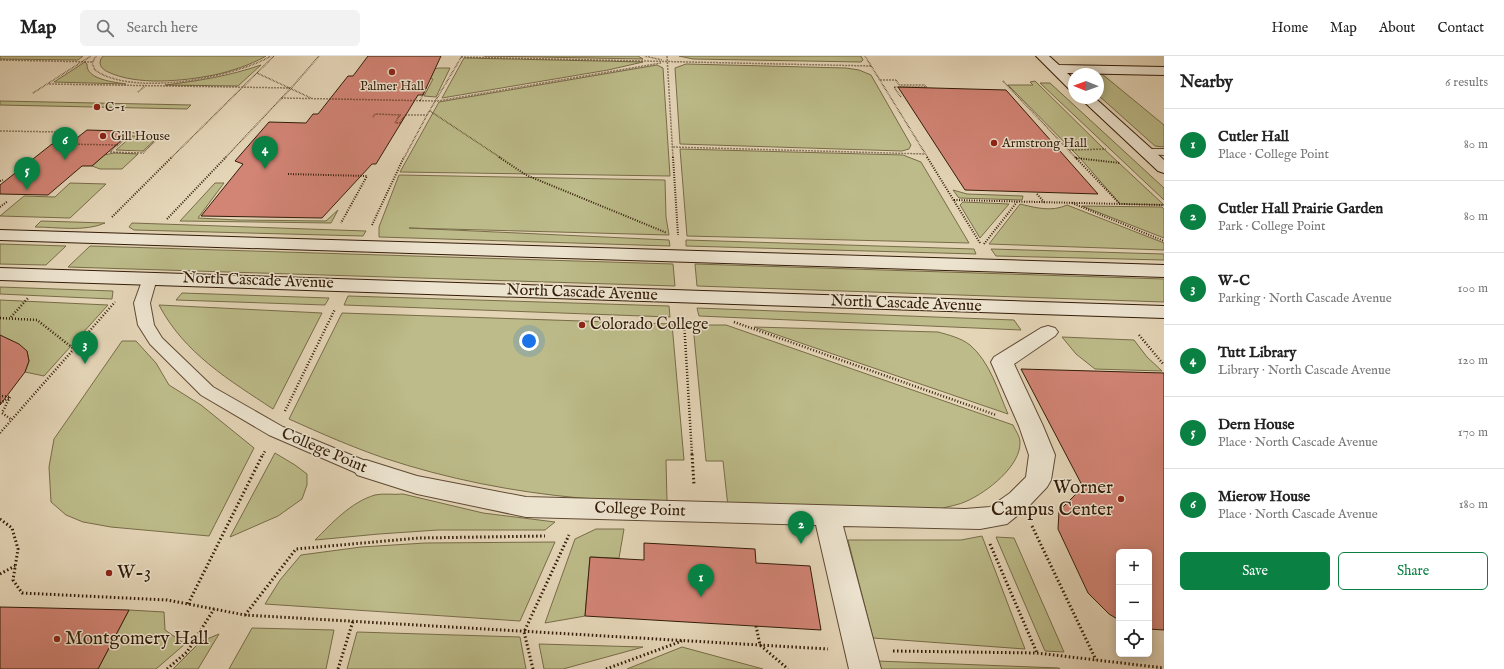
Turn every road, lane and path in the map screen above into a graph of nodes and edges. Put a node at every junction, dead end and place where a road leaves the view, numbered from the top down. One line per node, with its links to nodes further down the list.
1 (91, 56): 11 (path)
2 (96, 56): 12 (path)
3 (272, 56): 17 (path); 21 (path)
4 (319, 56): 26 (path)
5 (462, 56): 13 (path); 33 (path)
6 (645, 56): 13 (path)
7 (667, 56): 13 (path)
8 (865, 56): 14 (path)
9 (1042, 56): 15 (main road)
10 (0, 60): 11 (path)
11 (82, 62): 12 (path); 22 (path)
12 (93, 62): 21 (path)
13 (668, 62): 14 (path); 33 (path); 42 (path)
14 (871, 66): 18 (path)
15 (1055, 69): 16 (main road); 20 (main road)
16 (1164, 71)
17 (257, 73): 25 (path); 26 (path)
18 (880, 80): 29 (path); 47 (path)
19 (1003, 81): 44 (path)
20 (1068, 81)
21 (149, 83): 23 (path)
22 (49, 84): 23 (path); 28 (path)
23 (145, 86): 25 (path); 27 (path)
24 (427, 86): 32 (path)
25 (243, 87): 26 (path); 63 (path)
26 (290, 88): 30 (path); 31 (path)
27 (138, 92)
28 (33, 94)
29 (901, 97)
30 (281, 98): 31 (path); 64 (path)
31 (314, 99): 32 (path)
32 (420, 101): 33 (path)
33 (437, 101): 35 (path)
34 (1094, 104): 45 (main road)
35 (430, 111): 36 (path); 42 (path)
36 (427, 115): 37 (path); 66 (path)
37 (373, 117)
38 (0, 131): 41 (path)
39 (122, 132): 41 (path)
40 (126, 138): 41 (path)
41 (118, 145)
42 (673, 147): 47 (path)
43 (1106, 149): 44 (path)
44 (1068, 150): 48 (path)
45 (1146, 152): 46 (lane); 50 (main road)
46 (1164, 152)
47 (925, 154): 55 (path)
48 (1076, 158): 49 (path); 60 (path)
49 (1120, 163)
50 (1164, 168)
51 (288, 174): 65 (path)
52 (3, 180): 53 (path)
53 (0, 181)
54 (1037, 194): 58 (path)
55 (954, 200): 57 (path); 57 (path)
56 (8, 201): 62 (path)
57 (1017, 202): 58 (path)
58 (1044, 202): 59 (path)
59 (1070, 203): 60 (path); 68 (path)
60 (1120, 204): 61 (path)
61 (1164, 205)
62 (0, 207)
63 (107, 221)
64 (165, 221)
65 (340, 226)
66 (371, 226)
67 (0, 235): 69 (main road)
68 (1164, 241)
69 (1164, 271)
70 (0, 274): 71 (main road, North Cascade Avenue)
71 (150, 278): 75 (main road, North Cascade Avenue); 89 (lane, College Point)
72 (28, 298): 76 (path)
73 (116, 302): 82 (path)
74 (335, 309): 89 (path)
75 (1164, 312)
76 (10, 317): 77 (path); 82 (path)
77 (0, 318)
78 (684, 321): 93 (path)
79 (734, 322): 87 (path)
80 (1048, 332): 92 (main road, College Point)
81 (1139, 334): 83 (path)
82 (74, 349): 88 (path)
83 (1164, 365)
84 (2, 396): 85 (path)
85 (10, 397): 86 (path); 88 (path)
86 (0, 403)
87 (999, 416)
88 (12, 420): 90 (path)
89 (276, 431): 91 (lane, College Point); 101 (path)
90 (0, 433)
91 (366, 469): 93 (main road, College Point)
92 (1019, 500): 94 (main road, College Point); 111 (path)
93 (696, 512): 94 (main road, College Point)
94 (827, 515): 110 (main road)
95 (0, 519): 99 (path)
96 (552, 536): 103 (path)
97 (560, 536): 106 (path)
98 (986, 536): 109 (path)
99 (15, 566): 100 (path); 101 (path)
100 (0, 574)
101 (188, 604): 102 (path)
102 (214, 609): 103 (path); 113 (path)
103 (245, 615): 104 (path)
104 (353, 621): 106 (path); 114 (path)
105 (756, 626): 108 (path)
106 (524, 632): 107 (path); 115 (path)
107 (683, 640): 108 (path); 116 (path)
108 (760, 645): 110 (path); 117 (path)
109 (1037, 653): 110 (path); 111 (path)
110 (863, 660)
111 (1097, 660): 112 (path)
112 (1162, 668)
113 (167, 669)
114 (338, 669)
115 (533, 669)
116 (606, 669)
117 (788, 669)

